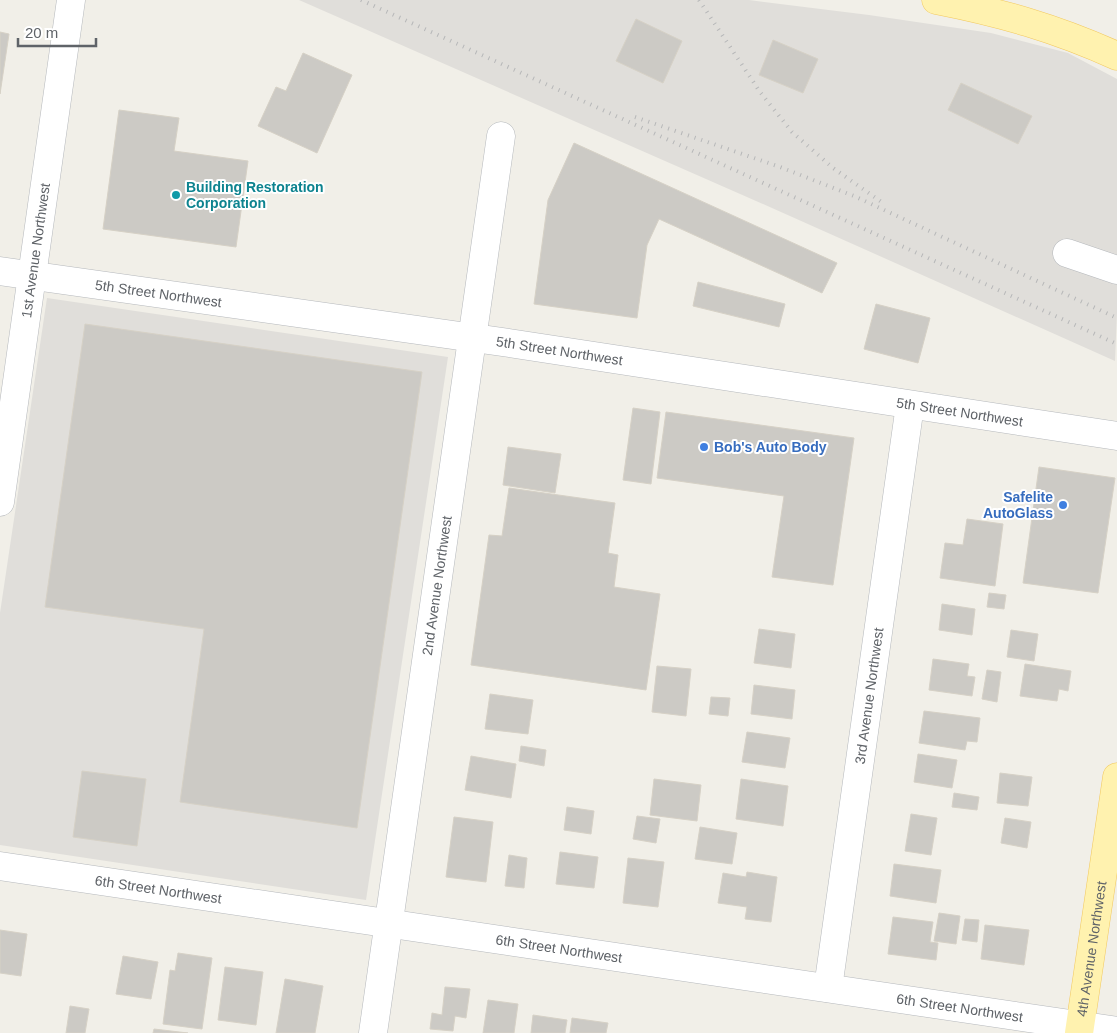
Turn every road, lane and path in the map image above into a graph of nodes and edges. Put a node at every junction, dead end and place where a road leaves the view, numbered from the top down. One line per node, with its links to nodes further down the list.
1 (71, 0): 8 (street, 1st Avenue Northwest)
2 (936, 0): 3 (main road)
3 (1117, 56)
4 (501, 136): 9 (street, 2nd Avenue Northwest)
5 (1067, 253): 6 (street)
6 (1117, 270)
7 (0, 271): 8 (street, 5th Street Northwest)
8 (32, 276): 9 (street, 5th Street Northwest); 12 (street, 1st Avenue Northwest)
9 (473, 338): 10 (street, 5th Street Northwest); 16 (street, 2nd Avenue Northwest)
10 (910, 405): 11 (street, 5th Street Northwest); 17 (street, 3rd Avenue Northwest)
11 (1117, 436)
12 (2, 467): 13 (street, 1st Avenue Northwest)
13 (0, 502)
14 (1117, 777): 18 (main road, 4th Avenue Northwest)
15 (0, 866): 16 (street, 6th Street Northwest)
16 (388, 924): 17 (street, 6th Street Northwest); 20 (street, 2nd Avenue Northwest)
17 (828, 988): 18 (street, 6th Street Northwest)
18 (1080, 1030): 19 (street, 6th Street Northwest)
19 (1117, 1031)
20 (373, 1033)

